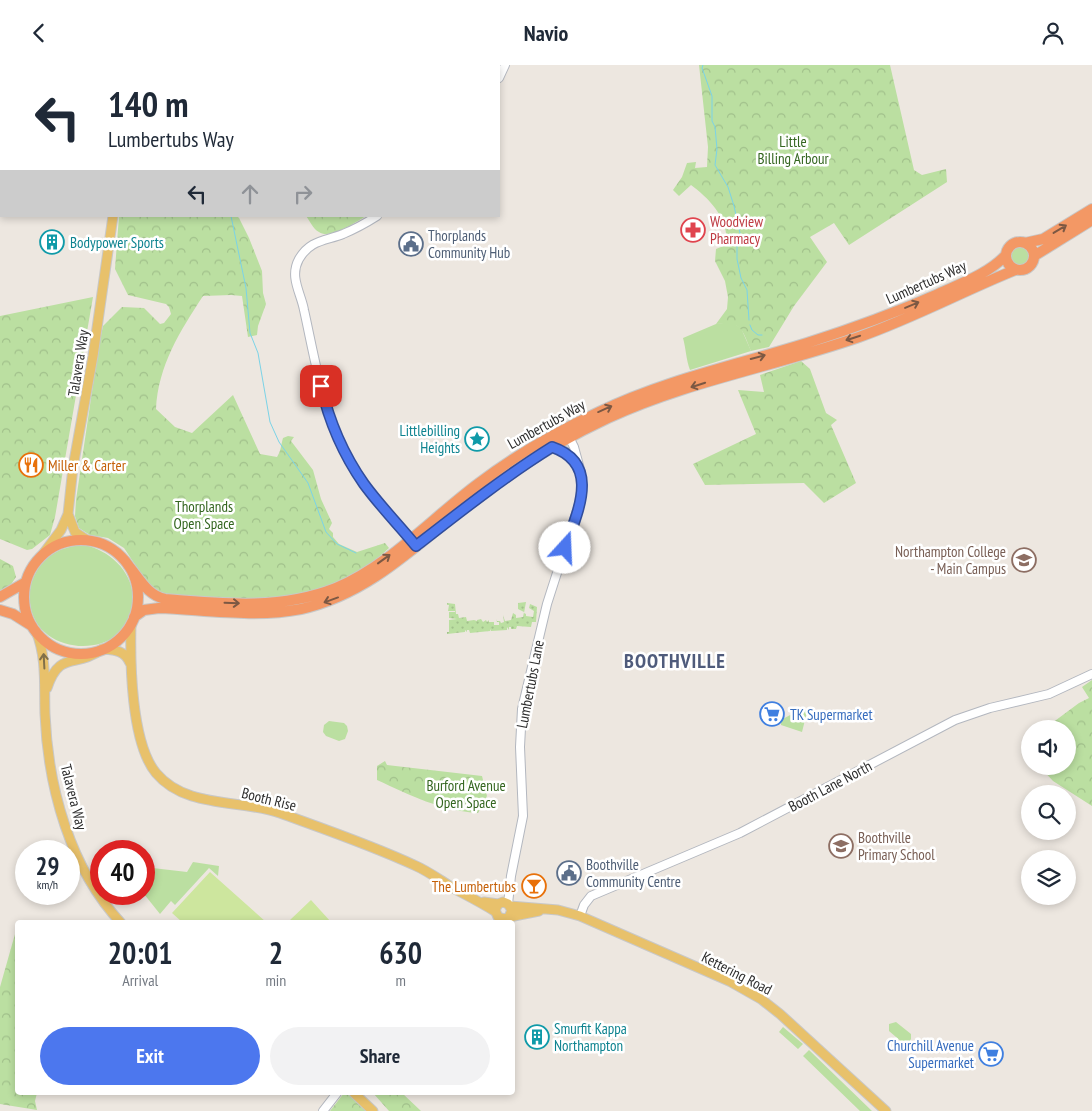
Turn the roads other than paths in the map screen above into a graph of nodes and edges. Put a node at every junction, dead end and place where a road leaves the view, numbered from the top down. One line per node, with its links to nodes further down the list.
1 (1092, 209): 5 (highway, one-way to 1)
2 (113, 217): 12 (main road, Talavera Way)
3 (375, 217): 14 (street)
4 (1092, 220): 7 (highway)
5 (1025, 243): 6 (highway); 7 (highway)
6 (1006, 255): 8 (highway); 9 (highway, Lumbertubs Way, one-way to 6)
7 (1034, 256): 8 (highway)
8 (1016, 270): 9 (highway, Lumbertubs Way, one-way to 9)
9 (567, 433): 10 (highway, Lumbertubs Way); 11 (street, Lumbertubs Lane); 14 (highway, Lumbertubs Way)
10 (552, 447): 11 (street); 14 (highway, Lumbertubs Way)
11 (580, 469): 26 (street, Lumbertubs Lane)
12 (68, 514): 13 (main road); 15 (main road, Talavera Way)
13 (87, 540): 15 (highway); 16 (highway)
14 (413, 543): 16 (highway, Lumbertubs Way, one-way to 14); 20 (highway, Lumbertubs Way, one-way to 20)
15 (43, 554): 17 (highway)
16 (128, 565): 20 (highway)
17 (26, 582): 18 (highway); 21 (highway)
18 (0, 597)
19 (0, 610): 21 (highway)
20 (132, 620): 22 (highway); 23 (main road, Booth Rise)
21 (34, 629): 22 (highway); 25 (main road, Talavera Way, one-way to 21)
22 (103, 649): 23 (main road); 25 (main road, Talavera Way)
23 (131, 665): 29 (main road, Booth Rise)
24 (1092, 674): 28 (street, Booth Lane North)
25 (45, 693): 30 (main road, Talavera Way)
26 (509, 905): 27 (main road, Kettering Road); 29 (main road); 29 (main road, Kettering Road)
27 (547, 909): 28 (main road, Kettering Road); 29 (main road, Kettering Road)
28 (580, 916): 35 (main road, Kettering Road)
29 (502, 917)
30 (119, 920)
31 (335, 1095): 33 (street)
32 (356, 1095): 34 (main road)
33 (323, 1111)
34 (373, 1111)
35 (886, 1111)

